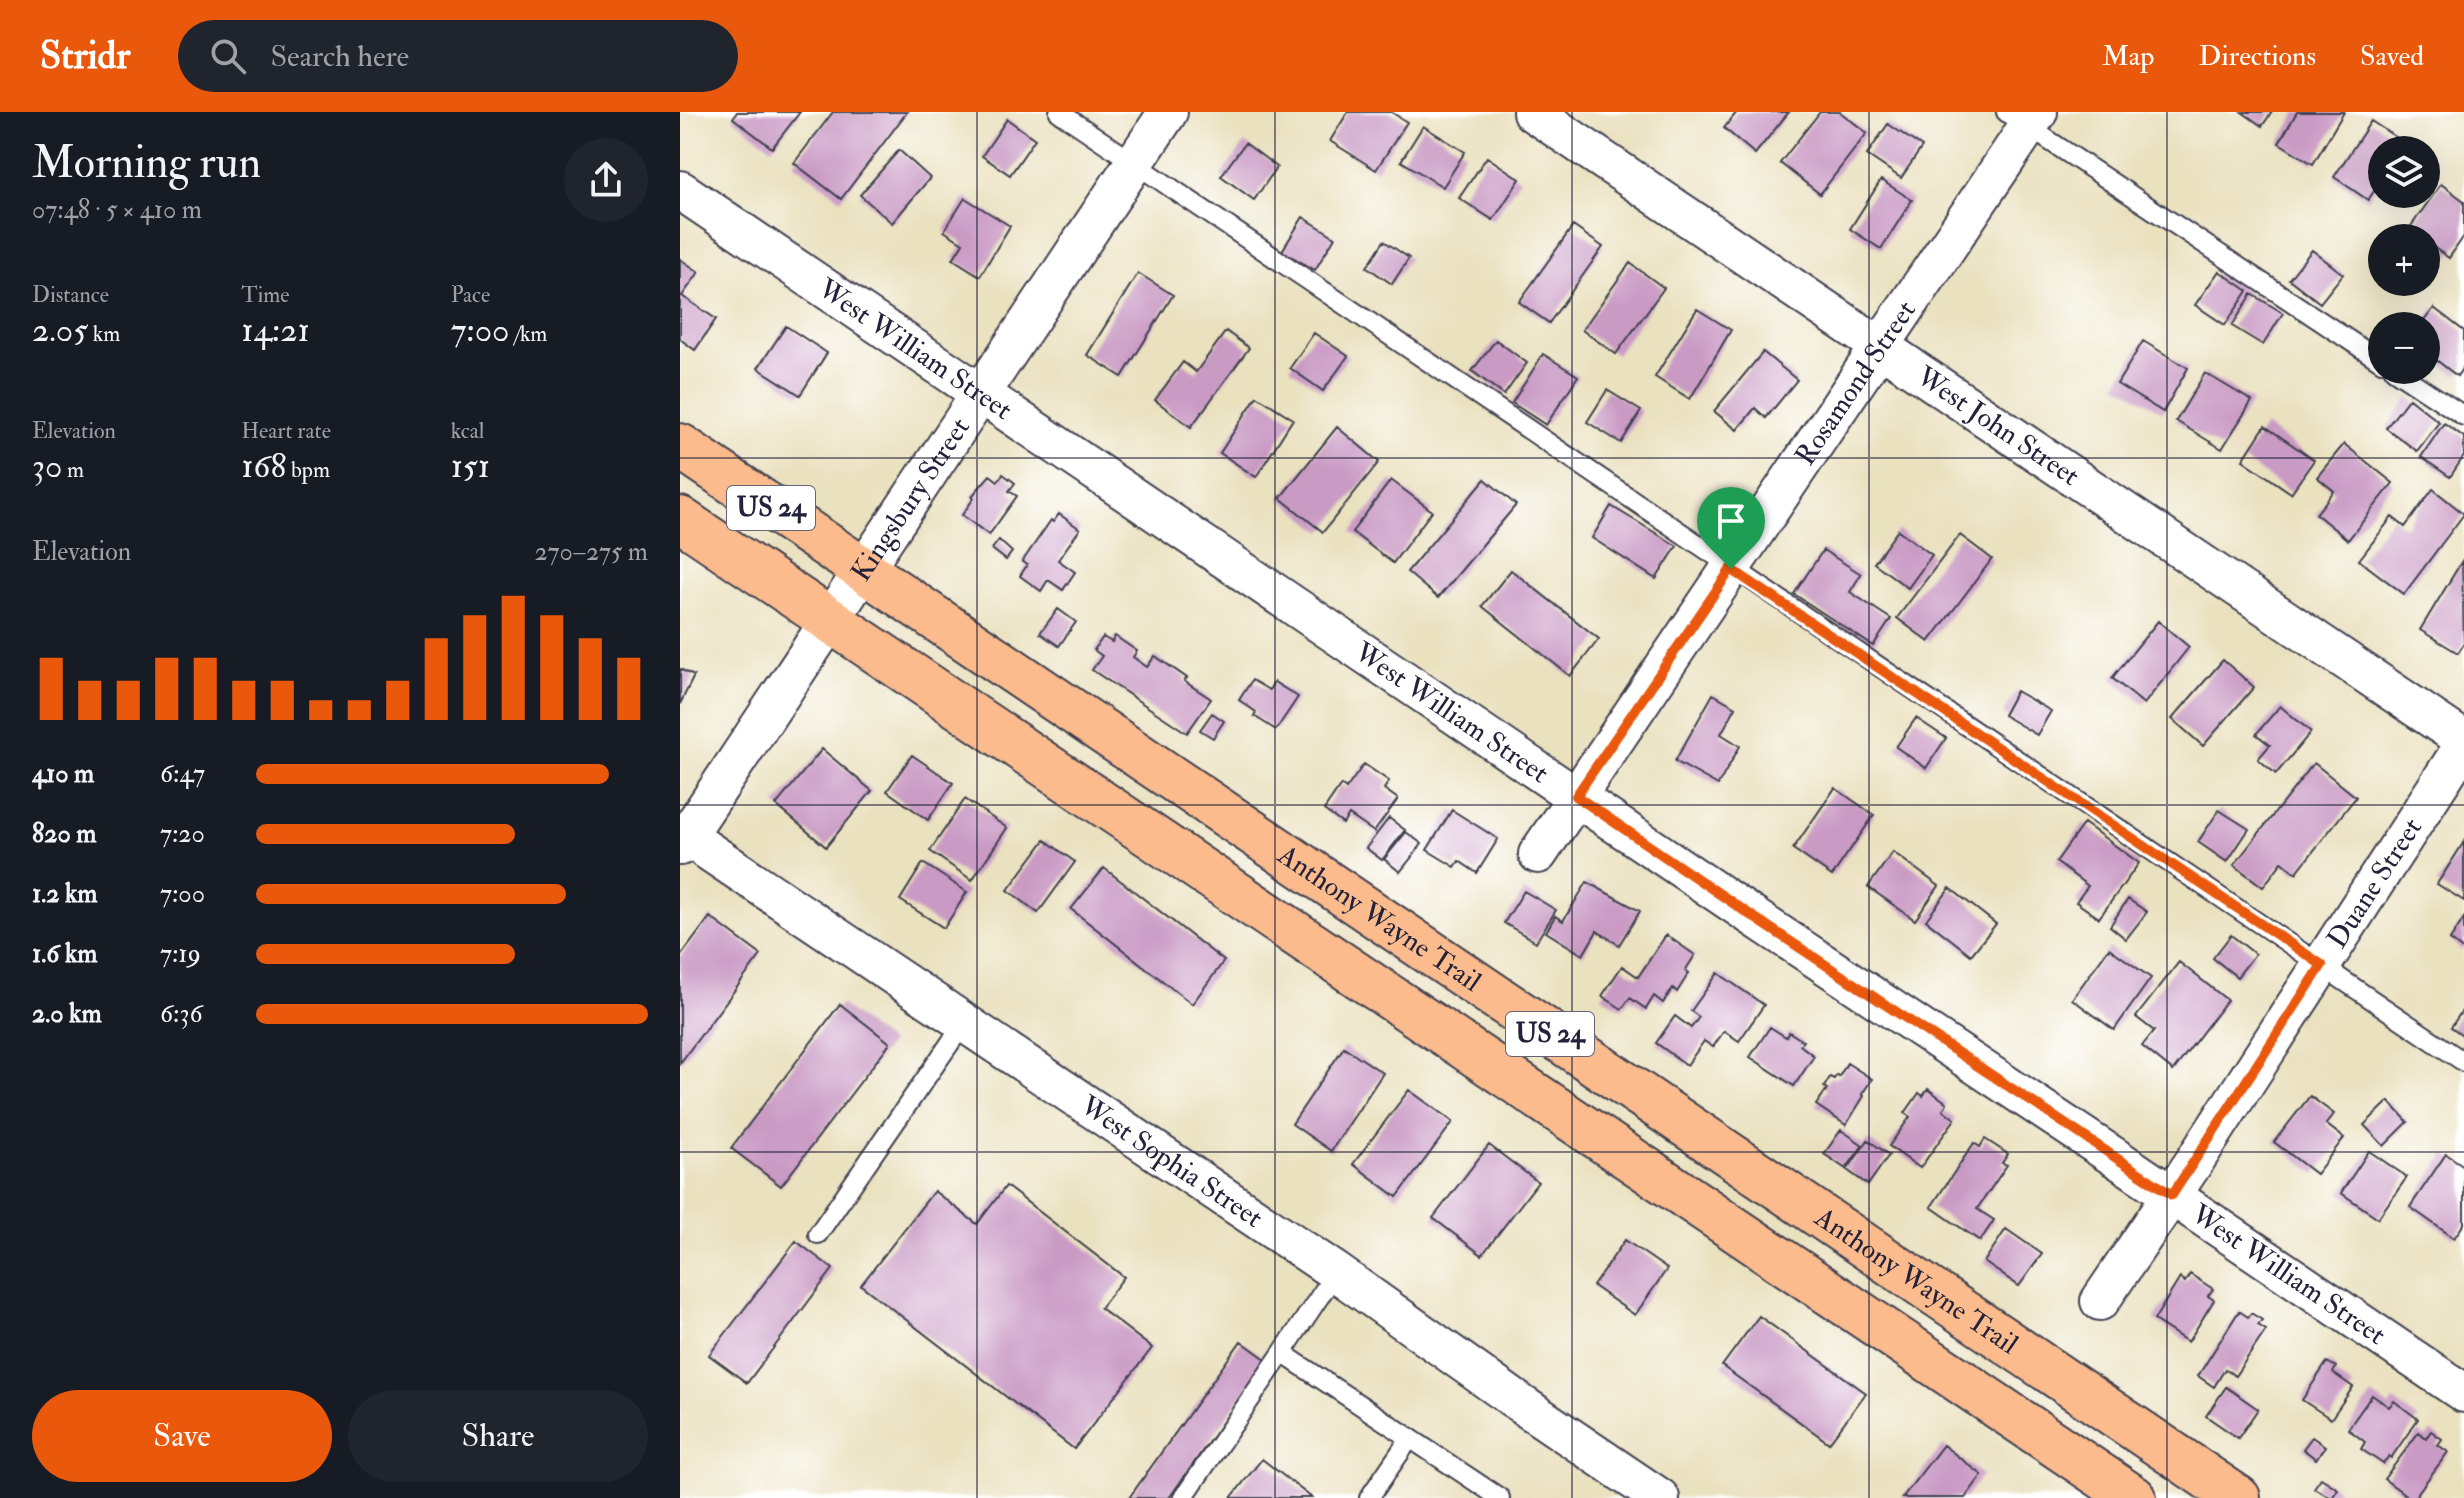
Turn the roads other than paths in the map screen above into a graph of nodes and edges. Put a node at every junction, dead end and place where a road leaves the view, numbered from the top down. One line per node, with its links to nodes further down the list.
1 (1059, 112): 5 (lane)
2 (1168, 112): 5 (street, Kingsbury Street)
3 (1532, 112): 7 (street, West John Street)
4 (2024, 117): 7 (street, Rosamond Street); 8 (lane)
5 (1133, 163): 10 (street, Kingsbury Street); 15 (lane)
6 (680, 190): 10 (street, West William Street)
7 (1879, 346): 15 (street, Rosamond Street); 17 (street, West John Street)
8 (2368, 352)
9 (2415, 384): 11 (lane)
10 (979, 392): 14 (street, Kingsbury Street); 18 (street, West William Street)
11 (2464, 416)
12 (680, 446): 14 (highway, Anthony Wayne Trail / US 24)
13 (680, 519): 16 (highway, Anthony Wayne Trail / US 24)
14 (863, 569): 16 (street, Kingsbury Street); 36 (highway, Anthony Wayne Trail / US 24)
15 (1731, 569): 18 (street, Rosamond Street); 21 (lane)
16 (829, 620): 19 (street, Kingsbury Street); 35 (highway, Anthony Wayne Trail / US 24)
17 (2464, 742): 21 (street, Duane Street)
18 (1576, 796): 20 (street, Rosamond Street); 24 (street, West William Street)
19 (682, 838): 22 (street, West Sophia Street)
20 (1538, 854)
21 (2322, 965): 23 (lane); 24 (street, Duane Street)
22 (964, 1023): 25 (lane); 26 (street, West Sophia Street)
23 (2464, 1062)
24 (2172, 1195): 27 (street, Duane Street); 29 (street, West William Street)
25 (818, 1234)
26 (1336, 1272): 28 (lane); 34 (street, West Sophia Street)
27 (2100, 1301)
28 (1282, 1353): 30 (lane); 31 (lane)
29 (2464, 1393)
30 (1410, 1438): 32 (lane); 33 (lane)
31 (1183, 1498)
32 (1369, 1498)
33 (1500, 1498)
34 (1660, 1498)
35 (2134, 1498)
36 (2238, 1498)

